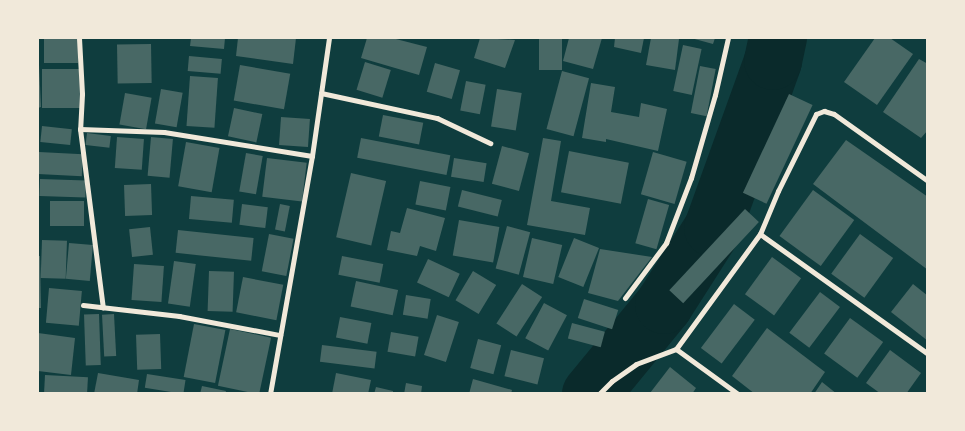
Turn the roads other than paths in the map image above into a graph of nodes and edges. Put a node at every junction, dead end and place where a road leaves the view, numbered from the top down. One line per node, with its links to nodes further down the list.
1 (79, 38): 5 (street)
2 (330, 38): 4 (street)
3 (728, 38): 10 (street)
4 (321, 93): 6 (street); 7 (street)
5 (80, 129): 7 (street); 12 (street)
6 (490, 143)
7 (312, 156): 13 (street)
8 (928, 181): 9 (street)
9 (760, 234): 14 (street); 15 (street)
10 (625, 298)
11 (84, 305): 12 (street)
12 (103, 308): 13 (street)
13 (280, 335): 16 (street)
14 (676, 349): 17 (street); 18 (street)
15 (928, 354)
16 (270, 394)
17 (599, 394)
18 (738, 394)

